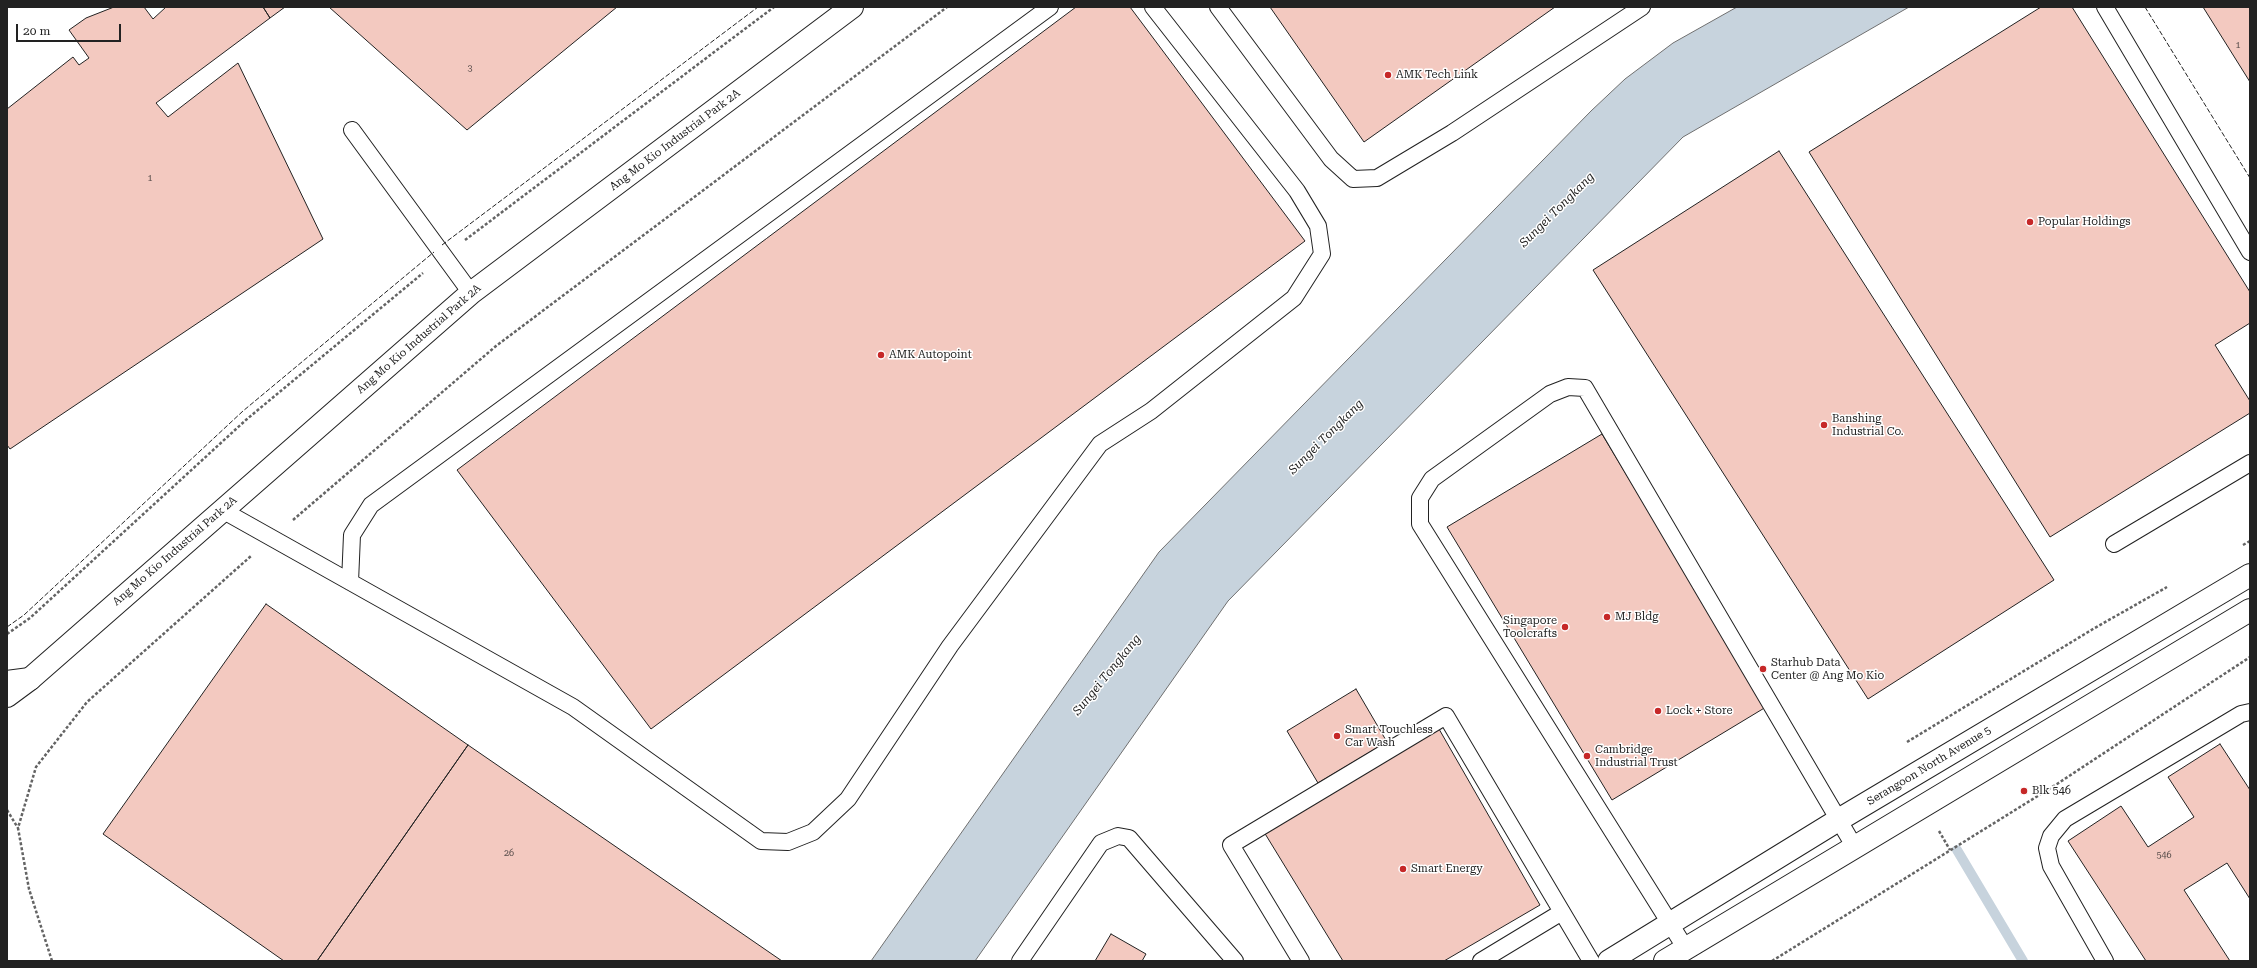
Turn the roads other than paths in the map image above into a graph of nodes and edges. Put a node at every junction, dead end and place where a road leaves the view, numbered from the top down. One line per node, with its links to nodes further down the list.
1 (852, 7): 9 (street, Ang Mo Kio Industrial Park 2A)
2 (1050, 7): 14 (lane)
3 (1153, 7): 14 (lane)
4 (1218, 7): 5 (lane)
5 (1642, 7)
6 (2105, 7): 8 (lane)
7 (352, 130): 9 (lane)
8 (2250, 252)
9 (470, 294): 11 (street, Ang Mo Kio Industrial Park 2A)
10 (2250, 463): 12 (lane)
11 (222, 510): 14 (lane); 16 (street, Ang Mo Kio Industrial Park 2A)
12 (2114, 544)
13 (2250, 574): 20 (street, Serangoon North Avenue 5)
14 (350, 582)
15 (2250, 610): 21 (street)
16 (30, 679): 17 (street); 18 (street, Ang Mo Kio Industrial Park 2A)
17 (7, 682)
18 (7, 696)
19 (2250, 712): 32 (lane)
20 (1840, 820): 21 (lane); 23 (street, Serangoon North Avenue 5); 23 (lane)
21 (1854, 846): 24 (street)
22 (1562, 912): 27 (lane); 28 (lane); 29 (lane)
23 (1670, 924): 24 (lane); 30 (street, Serangoon North Avenue 5)
24 (1686, 949): 31 (street)
25 (1020, 961): 26 (lane)
26 (1235, 961)
27 (1301, 961)
28 (1480, 961)
29 (1591, 961)
30 (1609, 961)
31 (1665, 961)
32 (2105, 961)

